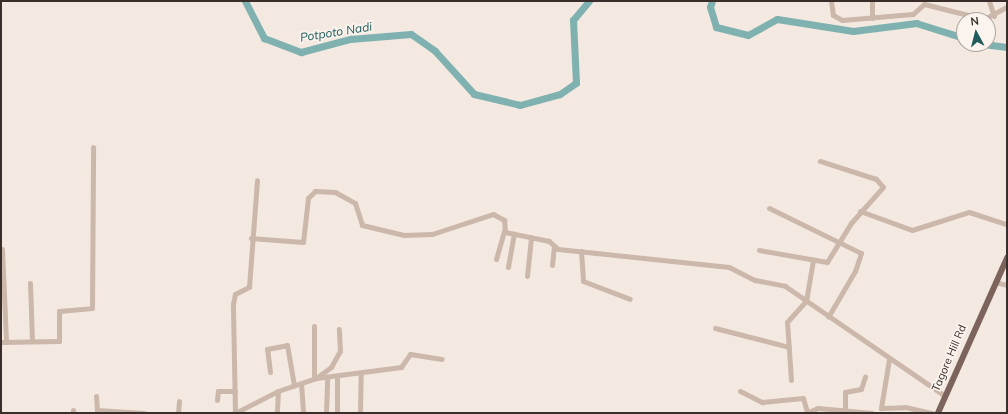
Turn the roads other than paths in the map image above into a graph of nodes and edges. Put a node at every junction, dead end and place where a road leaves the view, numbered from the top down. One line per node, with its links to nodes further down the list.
1 (831, 1): 8 (street)
2 (872, 1): 8 (street)
3 (989, 1): 6 (street)
4 (1007, 7): 7 (street)
5 (956, 12): 8 (street)
6 (993, 12)
7 (996, 15)
8 (872, 18)
9 (93, 148): 41 (street)
10 (820, 161): 13 (street)
11 (256, 180): 18 (street)
12 (769, 208): 19 (street)
13 (860, 211): 14 (street); 19 (street)
14 (1007, 224)
15 (504, 231): 16 (street); 18 (street); 25 (street)
16 (514, 234): 17 (street); 28 (street)
17 (531, 237): 20 (street); 29 (street)
18 (251, 238): 55 (street)
19 (840, 240): 26 (street); 37 (street)
20 (554, 246): 23 (street); 27 (street)
21 (2, 249): 33 (street)
22 (759, 250): 26 (street)
23 (581, 251): 34 (street); 35 (street)
24 (1007, 258): 30 (main road, Tagore Hill Rd)
25 (496, 259)
26 (813, 260): 35 (street)
27 (552, 265)
28 (508, 267)
29 (527, 276)
30 (995, 282): 32 (street); 59 (main road, Tagore Hill Rd)
31 (30, 283): 41 (street)
32 (1007, 285)
33 (2, 289): 36 (street)
34 (630, 299)
35 (806, 301): 37 (street); 43 (street)
36 (3, 311): 42 (street)
37 (828, 317): 44 (street)
38 (314, 326): 51 (street)
39 (715, 328): 43 (street)
40 (340, 329): 51 (street)
41 (32, 341): 42 (street)
42 (3, 342)
43 (789, 347): 52 (street)
44 (888, 358): 59 (street); 63 (street)
45 (442, 359): 47 (street)
46 (270, 372): 54 (street)
47 (360, 374): 48 (street); 73 (street)
48 (337, 376): 49 (street); 72 (street)
49 (327, 377): 51 (street); 71 (street)
50 (865, 377): 62 (street)
51 (315, 378): 53 (street)
52 (791, 380)
53 (300, 383): 54 (street); 70 (street)
54 (294, 385): 57 (street)
55 (235, 391): 60 (street); 68 (street)
56 (740, 391): 65 (street)
57 (278, 392): 68 (street); 69 (street)
58 (96, 396): 64 (street)
59 (945, 396): 76 (main road, Tagore Hill Rd)
60 (217, 400)
61 (178, 401): 67 (street)
62 (845, 408): 65 (street); 74 (street)
63 (895, 410): 75 (street)
64 (97, 411): 66 (street)
65 (808, 412)
66 (144, 413)
67 (178, 413)
68 (235, 413)
69 (277, 413)
70 (303, 413)
71 (326, 413)
72 (337, 413)
73 (360, 413)
74 (872, 413)
75 (932, 413)
76 (938, 413)

